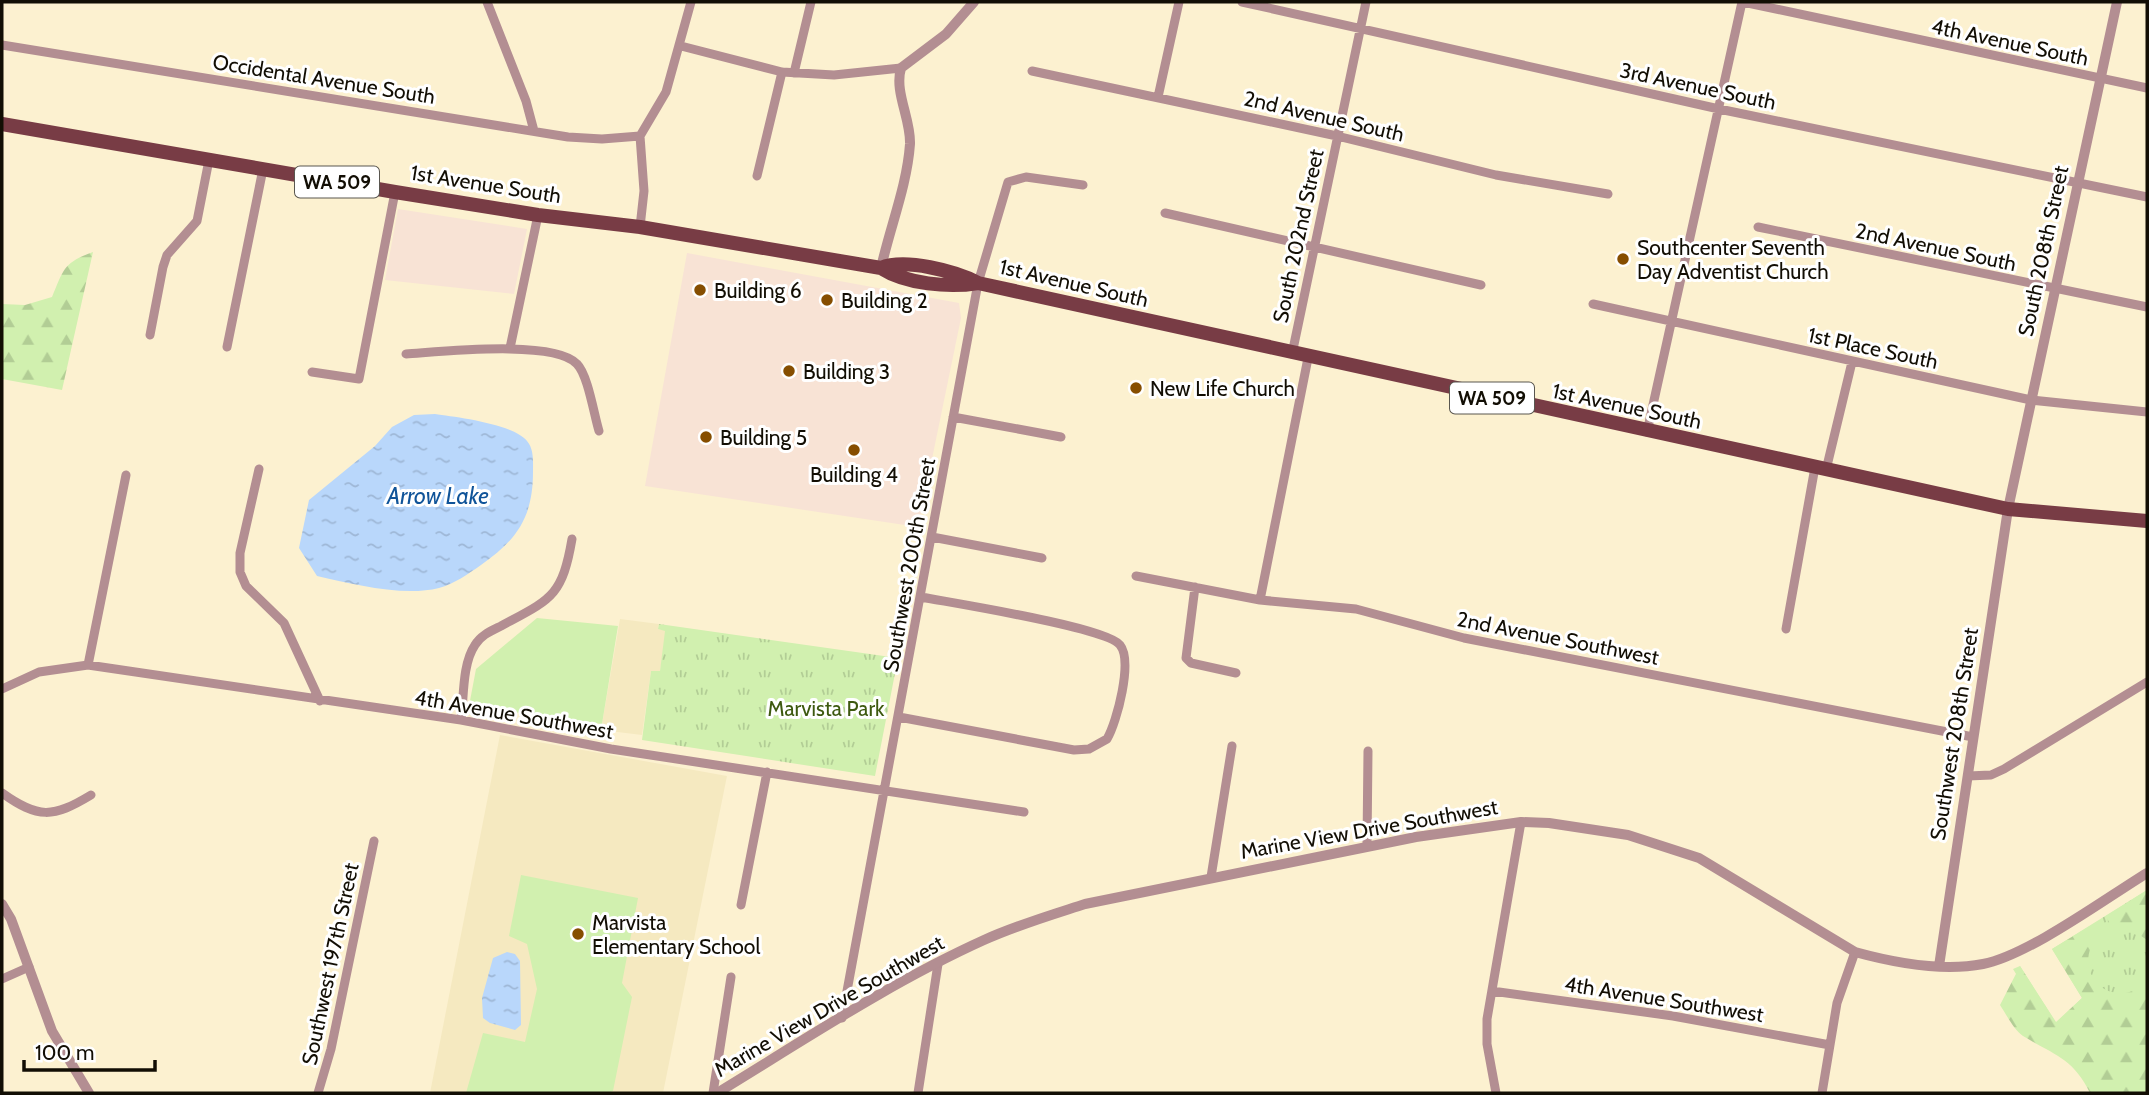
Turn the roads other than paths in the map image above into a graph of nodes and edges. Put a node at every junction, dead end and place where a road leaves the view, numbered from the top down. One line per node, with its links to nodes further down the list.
1 (487, 2): 22 (street)
2 (691, 2): 12 (street)
3 (811, 2): 16 (street)
4 (974, 2): 13 (street)
5 (1179, 2): 19 (street)
6 (1242, 2): 10 (street, 3rd Avenue South)
7 (1366, 2): 10 (street, South 202nd Street)
8 (1743, 2): 17 (street, 4th Avenue South); 20 (street)
9 (2117, 2): 17 (street, South 208th Street)
10 (1360, 27): 20 (street, 3rd Avenue South); 24 (street, South 202nd Street)
11 (2, 45): 22 (street, Occidental Avenue South)
12 (681, 46): 15 (street); 23 (street)
13 (901, 68): 16 (street); 38 (street)
14 (1032, 71): 19 (street, 2nd Avenue South)
15 (782, 72): 16 (street); 27 (street)
16 (794, 73)
17 (2100, 79): 18 (street, 4th Avenue South); 29 (street, South 208th Street)
18 (2147, 88)
19 (1158, 97): 24 (street, 2nd Avenue South)
20 (1719, 109): 29 (street, 3rd Avenue South); 44 (street)
21 (2, 124): 25 (main road, 1st Avenue South / WA 509)
22 (534, 131): 23 (street, Occidental Avenue South)
23 (640, 136): 35 (street)
24 (1337, 136): 31 (street, 2nd Avenue South); 37 (street, South 202nd Street)
25 (209, 160): 26 (main road, 1st Avenue South / WA 509); 45 (street)
26 (263, 169): 30 (main road, 1st Avenue South / WA 509); 46 (street)
27 (757, 176)
28 (1083, 185): 39 (street, Southwest 200th Street)
29 (2077, 185): 32 (street, 3rd Avenue South); 41 (street, South 208th Street)
30 (394, 191): 34 (main road, 1st Avenue South / WA 509); 52 (street)
31 (1608, 194)
32 (2147, 197)
33 (1166, 213): 37 (street)
34 (538, 215): 35 (main road, 1st Avenue South / WA 509); 47 (street)
35 (640, 227): 38 (main road, 1st Avenue South / WA 509)
36 (1758, 227): 41 (street, 2nd Avenue South)
37 (1312, 244): 40 (street); 49 (street, South 202nd Street)
38 (881, 268): 39 (main road, 1st Avenue South / WA 509)
39 (978, 284): 49 (main road, 1st Avenue South / WA 509); 55 (street, Southwest 200th Street)
40 (1481, 285)
41 (2054, 290): 43 (street, 2nd Avenue South); 53 (street, South 208th Street)
42 (1593, 303): 44 (street, 1st Place South)
43 (2147, 307)
44 (1672, 322): 51 (street, 1st Place South); 57 (street)
45 (150, 335)
46 (227, 347)
47 (510, 348): 48 (street); 56 (street)
48 (406, 354)
49 (1292, 354): 50 (main road, 1st Avenue South / WA 509)
50 (1308, 358): 57 (main road, 1st Avenue South / WA 509); 70 (street)
51 (1852, 362): 53 (street, 1st Place South); 60 (street)
52 (313, 372)
53 (2031, 400): 54 (street, 1st Place South); 62 (street, South 208th Street)
54 (2147, 412)
55 (953, 417): 58 (street); 64 (street, Southwest 200th Street)
56 (599, 431)
57 (1647, 432): 60 (main road, 1st Avenue South / WA 509)
58 (1061, 437)
59 (258, 469): 76 (street)
60 (1821, 469): 62 (main road, 1st Avenue South / WA 509); 71 (street)
61 (126, 475): 72 (street)
62 (2008, 509): 63 (main road, 1st Avenue South / WA 509); 79 (street, Southwest 208th Street)
63 (2147, 521)
64 (932, 537): 66 (street); 69 (street, Southwest 200th Street)
65 (572, 539): 78 (street)
66 (1042, 558)
67 (1136, 576): 68 (street, 2nd Avenue Southwest)
68 (1195, 587): 70 (street, 2nd Avenue Southwest); 73 (street)
69 (921, 597): 77 (street, Southwest 200th Street); 77 (street)
70 (1260, 600): 79 (street, 2nd Avenue Southwest)
71 (1786, 629)
72 (88, 665): 75 (street, 4th Avenue Southwest); 76 (street, 4th Avenue Southwest)
73 (1236, 673)
74 (2147, 682): 83 (street)
75 (2, 689)
76 (320, 701): 78 (street, 4th Avenue Southwest)
77 (899, 717): 84 (street, Southwest 200th Street)
78 (461, 720): 82 (street, 4th Avenue Southwest)
79 (1973, 737): 83 (street, Southwest 208th Street)
80 (1232, 746): 92 (street)
81 (1368, 751): 90 (street)
82 (767, 772): 84 (street, 4th Avenue Southwest); 94 (street)
83 (1968, 776): 97 (street, Southwest 208th Street)
84 (884, 789): 87 (street, 4th Avenue Southwest); 102 (street, Southwest 200th Street)
85 (2, 793): 86 (street)
86 (91, 795)
87 (1024, 812)
88 (1521, 822): 90 (street, Marine View Drive Southwest); 95 (street, Marine View Drive Southwest); 101 (street)
89 (374, 841): 105 (street, Southwest 197th Street)
90 (1367, 845): 92 (street, Marine View Drive Southwest)
91 (2147, 873): 97 (street, Marine View Drive Southwest)
92 (1211, 877): 96 (street, Marine View Drive Southwest)
93 (2, 904): 98 (street)
94 (741, 905)
95 (1855, 952): 97 (street, Marine View Drive Southwest); 103 (street)
96 (938, 964): 102 (street, Marine View Drive Southwest); 107 (street)
97 (1938, 966)
98 (29, 967): 100 (street); 104 (street)
99 (731, 977): 106 (street)
100 (2, 979)
101 (1492, 991): 103 (street, 4th Avenue Southwest); 108 (street)
102 (842, 1018): 106 (street, Marine View Drive Southwest)
103 (1830, 1045): 109 (street)
104 (89, 1093)
105 (318, 1093)
106 (715, 1093)
107 (918, 1093)
108 (1496, 1093)
109 (1822, 1093)

